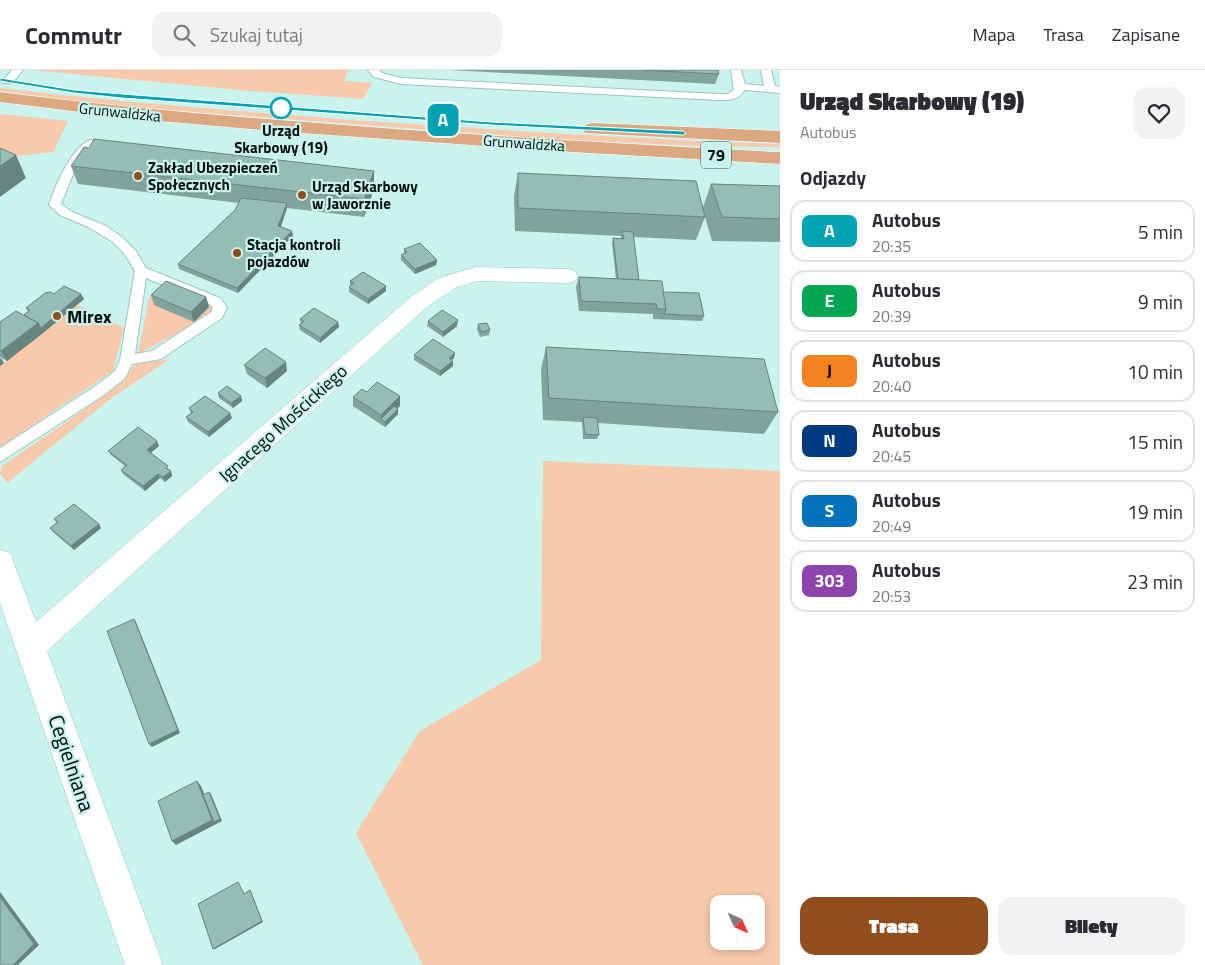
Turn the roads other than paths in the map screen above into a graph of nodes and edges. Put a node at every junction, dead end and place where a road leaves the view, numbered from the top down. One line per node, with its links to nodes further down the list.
1 (373, 70): 5 (lane)
2 (736, 70): 5 (lane)
3 (766, 70): 6 (lane)
4 (6, 82): 7 (main road, Grunwaldzka / 79); 11 (main road, Grunwaldzka / 79)
5 (740, 87): 6 (lane)
6 (775, 89)
7 (221, 104)
8 (579, 128): 9 (main road, Grunwaldzka / 79)
9 (780, 137)
10 (91, 143): 12 (lane)
11 (780, 158)
12 (141, 271): 14 (lane); 14 (lane)
13 (567, 276): 17 (street, Ignacego Mościckiego)
14 (127, 360): 15 (lane)
15 (0, 456)
16 (0, 562): 17 (street, Cegielniana)
17 (31, 646): 18 (street, Cegielniana)
18 (144, 965)

